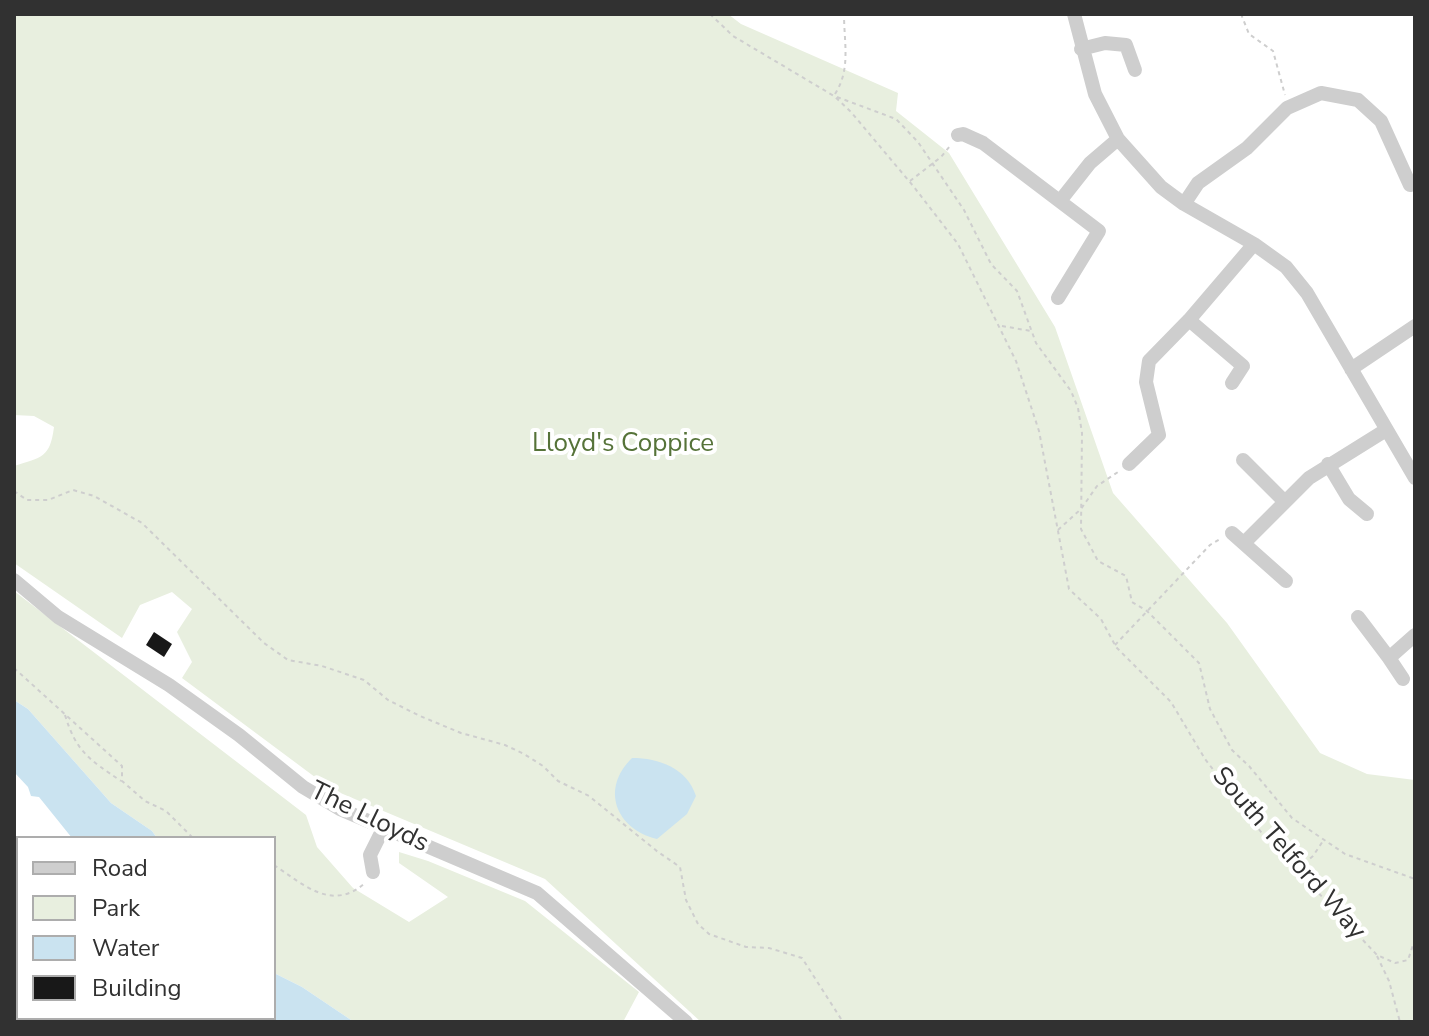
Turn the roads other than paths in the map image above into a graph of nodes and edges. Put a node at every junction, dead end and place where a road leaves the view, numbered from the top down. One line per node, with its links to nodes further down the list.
1 (1074, 14): 2 (street)
2 (1081, 49): 3 (street); 5 (street)
3 (1135, 70)
4 (958, 135): 7 (street)
5 (1118, 139): 7 (street); 8 (street)
6 (1410, 185): 8 (street)
7 (1060, 201): 10 (street)
8 (1184, 204): 9 (street)
9 (1254, 244): 11 (street); 13 (street)
10 (1058, 298)
11 (1189, 320): 14 (street); 17 (street)
12 (1415, 326): 13 (street)
13 (1351, 369): 15 (street)
14 (1232, 383)
15 (1386, 430): 18 (street); 19 (street)
16 (1243, 460): 20 (street)
17 (1129, 464)
18 (1328, 464): 20 (street); 21 (street)
19 (1415, 478)
20 (1284, 501): 23 (street)
21 (1367, 514)
22 (14, 580): 28 (street, The Lloyds)
23 (1286, 581)
24 (1358, 617): 26 (street)
25 (1415, 635): 26 (street)
26 (1389, 658): 27 (street)
27 (1403, 679)
28 (383, 829): 29 (street); 30 (street, The Lloyds)
29 (373, 872)
30 (686, 1022)

